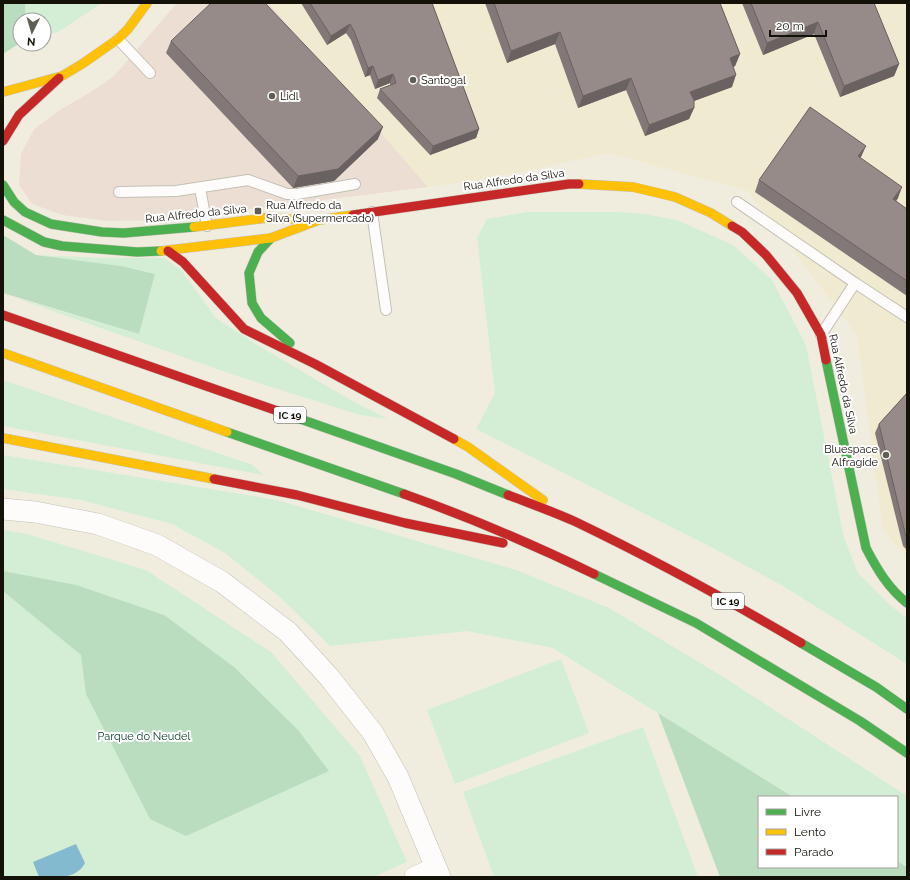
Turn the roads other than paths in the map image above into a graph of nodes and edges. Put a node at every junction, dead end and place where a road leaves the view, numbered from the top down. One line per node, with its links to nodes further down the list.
1 (147, 3): 2 (main road)
2 (118, 39): 3 (lane); 4 (main road)
3 (150, 73)
4 (62, 76): 5 (main road); 6 (main road)
5 (3, 92)
6 (3, 141)
7 (355, 184): 9 (lane)
8 (3, 185): 16 (main road, Rua Alfredo da Silva)
9 (200, 188): 10 (lane); 15 (lane)
10 (119, 192)
11 (738, 202): 19 (lane)
12 (372, 212): 14 (main road, Rua Alfredo da Silva); 20 (lane); 23 (main road, Rua Alfredo da Silva)
13 (3, 220): 18 (main road, Rua Alfredo da Silva)
14 (319, 220): 15 (main road, Rua Alfredo da Silva); 17 (main road, Rua Alfredo da Silva)
15 (207, 226): 16 (main road, Rua Alfredo da Silva)
16 (124, 233): 18 (main road, Rua Alfredo da Silva)
17 (271, 238): 18 (main road, Rua Alfredo da Silva); 25 (main road)
18 (168, 251): 25 (main road)
19 (855, 283): 22 (lane); 23 (lane)
20 (386, 310)
21 (3, 315): 28 (main road, IC 19)
22 (907, 318)
23 (821, 335): 30 (main road, Rua Alfredo da Silva)
24 (3, 353): 29 (main road)
25 (315, 364): 28 (main road)
26 (3, 438): 29 (main road)
27 (3, 509): 33 (street)
28 (575, 522): 31 (main road, IC 19)
29 (548, 552): 32 (main road)
30 (907, 603)
31 (907, 709)
32 (907, 753)
33 (438, 872): 34 (street)
34 (415, 877)

